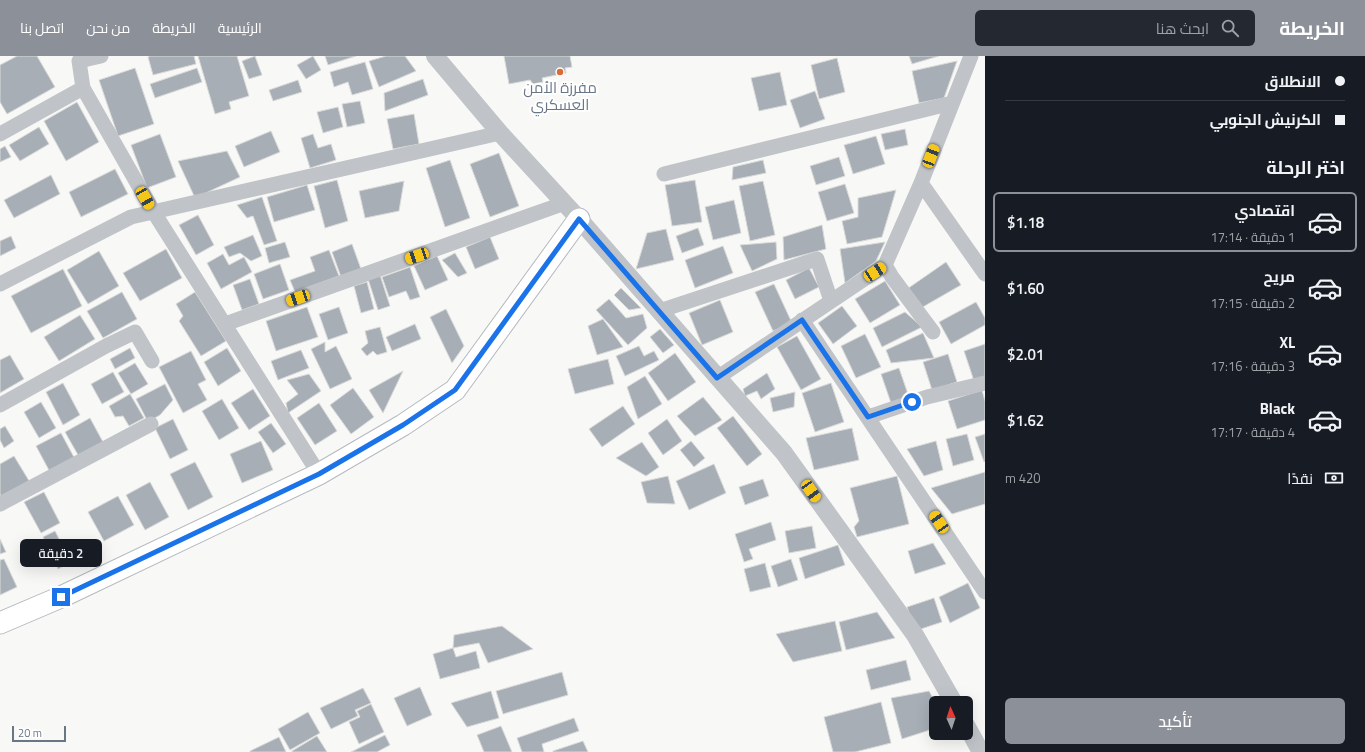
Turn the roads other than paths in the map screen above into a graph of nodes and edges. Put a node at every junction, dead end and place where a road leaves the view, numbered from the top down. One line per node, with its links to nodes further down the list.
1 (101, 56): 4 (street)
2 (435, 56): 7 (street)
3 (971, 56): 6 (street)
4 (77, 59): 5 (street)
5 (83, 88): 8 (street); 12 (street)
6 (952, 103): 9 (street); 10 (street)
7 (500, 133): 11 (street); 12 (street)
8 (0, 134)
9 (664, 174)
10 (921, 183): 14 (street); 15 (street)
11 (564, 203): 13 (street); 20 (street)
12 (153, 211): 16 (street); 20 (street)
13 (579, 219): 18 (street); 28 (main road)
14 (886, 265): 17 (street); 21 (street)
15 (985, 274)
16 (0, 284)
17 (831, 301): 18 (street); 19 (street)
18 (659, 311): 23 (street)
19 (802, 320): 23 (street); 26 (street)
20 (225, 324): 28 (street)
21 (932, 332)
22 (152, 361): 25 (street)
23 (717, 378): 32 (street)
24 (985, 383): 26 (street)
25 (0, 405)
26 (868, 417): 30 (street)
27 (152, 424): 29 (street)
28 (319, 474): 31 (main road)
29 (0, 504)
30 (985, 592)
31 (0, 623)
32 (950, 696)
33 (973, 738): 34 (street)
34 (981, 752)

